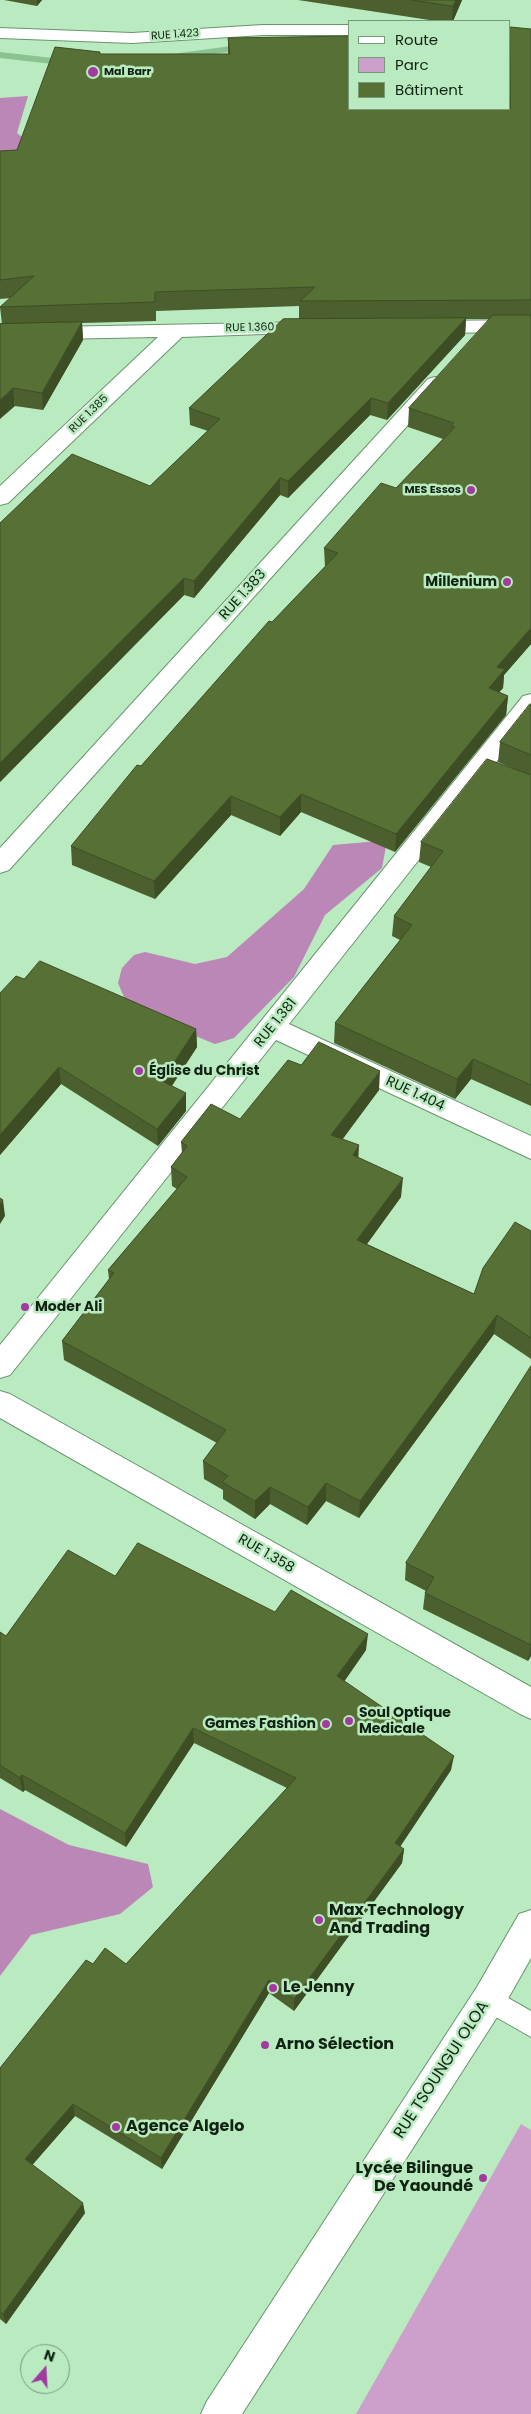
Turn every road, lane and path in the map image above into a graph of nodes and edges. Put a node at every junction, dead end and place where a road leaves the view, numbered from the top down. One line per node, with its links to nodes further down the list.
1 (348, 30): 2 (street, RUE 1.423)
2 (0, 33)
3 (486, 326): 4 (street); 5 (street); 9 (street)
4 (531, 326)
5 (407, 327)
6 (327, 328): 7 (street, RUE 1.360)
7 (178, 329): 8 (street, RUE 1.360); 11 (street, RUE 1.385)
8 (0, 334)
9 (466, 348)
10 (446, 370): 13 (street, RUE 1.383)
11 (0, 498)
12 (531, 702): 14 (street, RUE 1.381)
13 (0, 864)
14 (272, 1027): 15 (street, RUE 1.404); 16 (street, RUE 1.381)
15 (531, 1148)
16 (0, 1366)
17 (0, 1403): 18 (street, RUE 1.358)
18 (531, 1704)
19 (531, 1926): 20 (street, RUE TSOUNGUI OLOA)
20 (489, 1999): 21 (lane); 22 (street, RUE TSOUNGUI OLOA)
21 (531, 2025)
22 (220, 2414)

